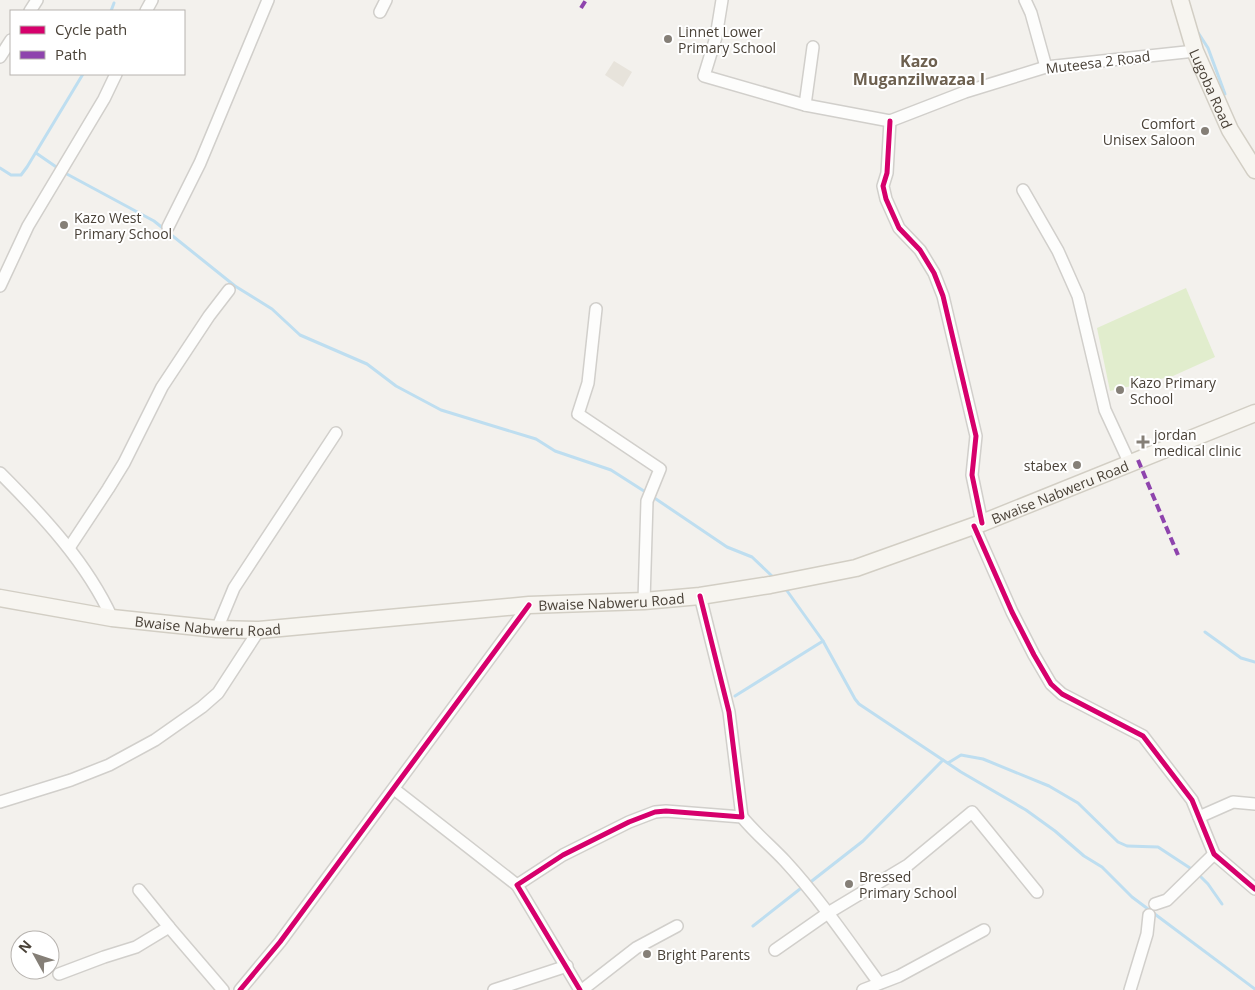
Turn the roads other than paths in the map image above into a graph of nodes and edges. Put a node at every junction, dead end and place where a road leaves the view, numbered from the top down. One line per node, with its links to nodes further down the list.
1 (268, 0): 17 (street)
2 (386, 0): 6 (street)
3 (722, 0): 13 (street)
4 (1025, 0): 11 (street)
5 (1180, 0): 9 (main road, Lugoba Road)
6 (380, 12)
7 (10, 42): 10 (street)
8 (813, 47): 13 (street)
9 (1195, 51): 11 (street, Muteesa 2 Road); 15 (main road, Lugoba Road)
10 (0, 57)
11 (1046, 67): 14 (street, Muteesa 2 Road)
12 (116, 75): 18 (street)
13 (804, 105): 14 (street)
14 (890, 121): 25 (street)
15 (1255, 170)
16 (1023, 190): 23 (street)
17 (168, 227)
18 (0, 286)
19 (230, 290): 26 (street)
20 (596, 309): 29 (street)
21 (1255, 413): 23 (main road, Bwaise Nabweru Road)
22 (336, 433): 32 (street)
23 (1130, 464): 25 (main road, Bwaise Nabweru Road)
24 (0, 473): 26 (street)
25 (978, 525): 27 (main road, Bwaise Nabweru Road); 38 (street)
26 (69, 548): 31 (street)
27 (700, 596): 29 (main road, Bwaise Nabweru Road); 37 (street)
28 (0, 598): 31 (main road, Bwaise Nabweru Road)
29 (644, 601): 30 (main road, Bwaise Nabweru Road)
30 (529, 605): 33 (main road, Bwaise Nabweru Road); 34 (street)
31 (112, 618): 32 (main road, Bwaise Nabweru Road)
32 (217, 629): 33 (main road, Bwaise Nabweru Road)
33 (259, 630): 35 (street)
34 (394, 790): 40 (street); 55 (street)
35 (0, 802)
36 (1255, 804): 38 (street)
37 (742, 816): 40 (street); 45 (street)
38 (1199, 817): 39 (street)
39 (1214, 854): 41 (street); 44 (street)
40 (517, 885): 51 (street)
41 (1255, 889)
42 (139, 890): 48 (street)
43 (1037, 892): 45 (street)
44 (1155, 904)
45 (828, 913): 50 (street); 53 (street)
46 (1148, 915): 59 (street)
47 (677, 926): 57 (street)
48 (169, 927): 52 (street); 54 (street)
49 (984, 930): 53 (street)
50 (775, 950)
51 (567, 966): 56 (street); 57 (street)
52 (60, 973)
53 (879, 984): 58 (street)
54 (223, 990)
55 (240, 990)
56 (494, 990)
57 (581, 990)
58 (863, 990)
59 (1130, 990)

